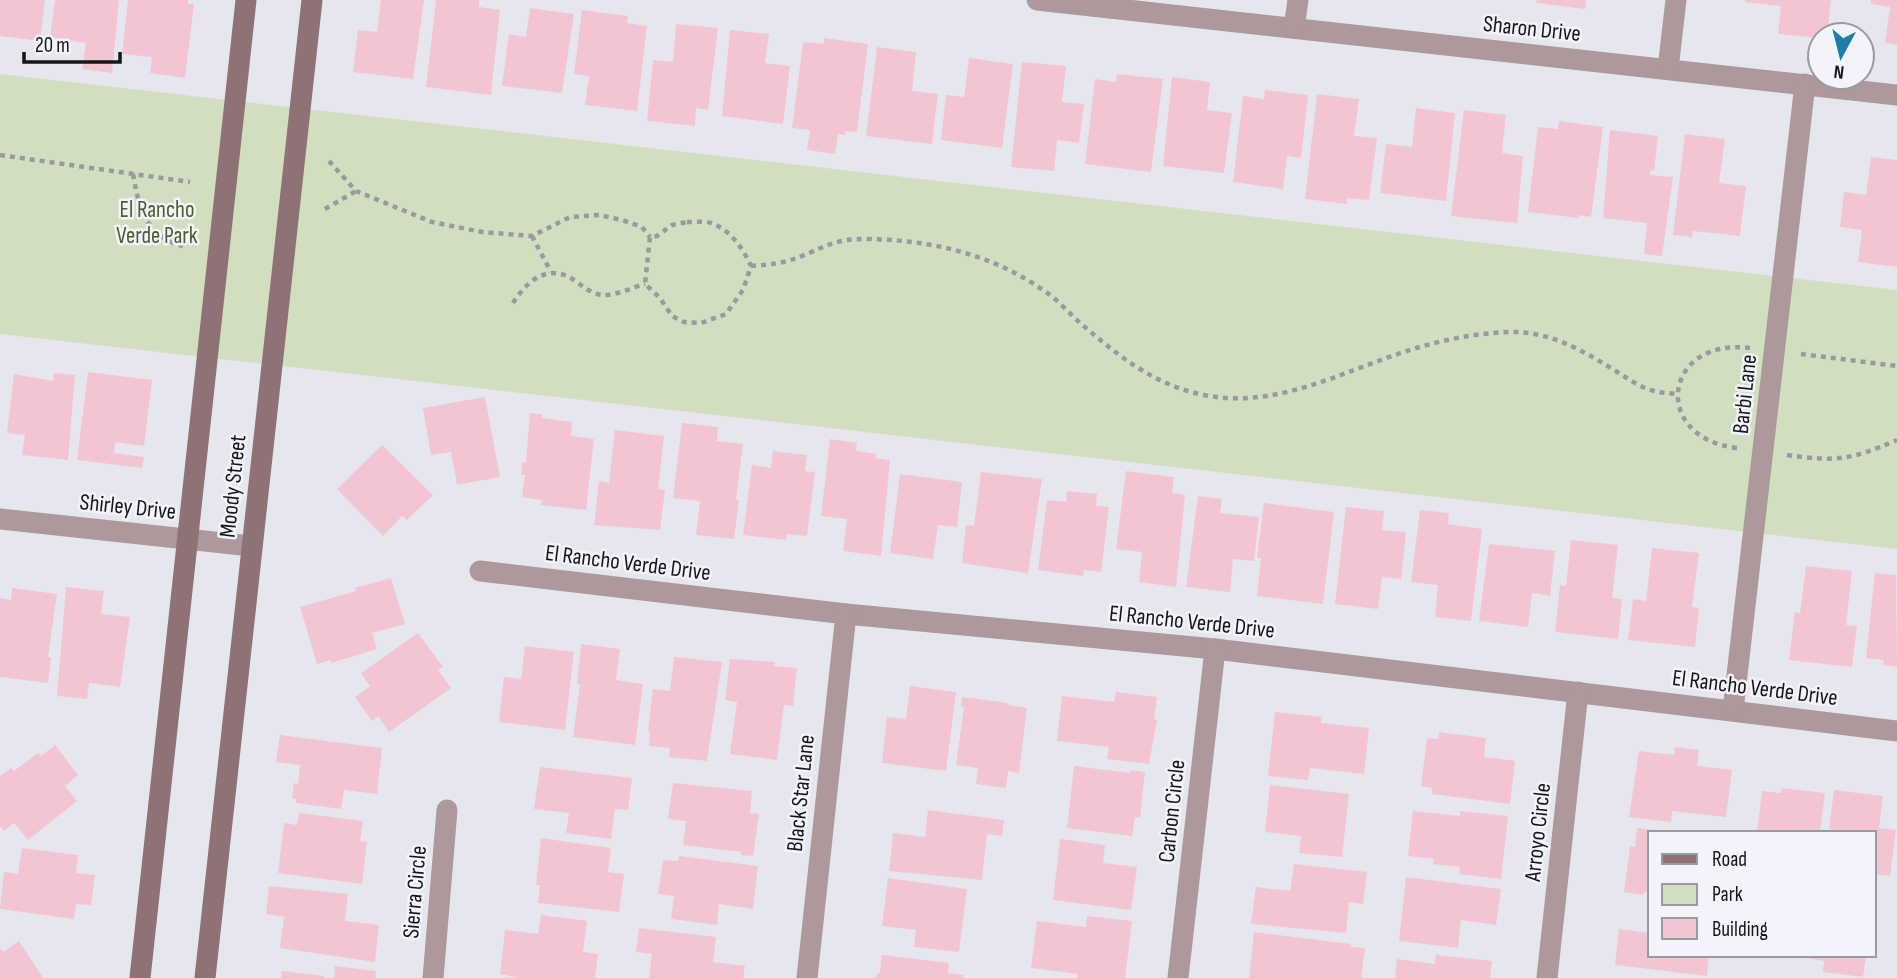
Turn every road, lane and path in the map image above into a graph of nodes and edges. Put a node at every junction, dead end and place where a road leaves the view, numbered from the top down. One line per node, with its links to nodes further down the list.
1 (246, 0): 27 (main road, Moody Street)
2 (312, 0): 28 (main road, Moody Street)
3 (1037, 0): 6 (street, Sharon Drive)
4 (1298, 0): 6 (street)
5 (1676, 0): 7 (street)
6 (1294, 28): 7 (street, Sharon Drive)
7 (1668, 69): 8 (street, Sharon Drive)
8 (1805, 84): 9 (street, Sharon Drive); 25 (street, Barbi Lane)
9 (1897, 95)
10 (0, 155): 12 (path)
11 (329, 161): 14 (path)
12 (133, 174): 13 (path); 18 (path)
13 (190, 182)
14 (356, 191): 15 (path); 16 (path)
15 (325, 209)
16 (532, 236): 17 (path); 20 (path)
17 (650, 237): 19 (path); 21 (path)
18 (183, 246)
19 (751, 266): 21 (path); 23 (path)
20 (551, 272): 21 (path); 22 (path)
21 (645, 284)
22 (513, 303)
23 (1676, 394)
24 (1897, 440): 25 (path)
25 (1764, 452): 33 (street, Barbi Lane)
26 (0, 519): 27 (street, Shirley Drive)
27 (186, 538): 28 (street, Shirley Drive); 36 (main road, Moody Street)
28 (251, 546): 37 (main road, Moody Street)
29 (480, 571): 30 (street, El Rancho Verde Drive)
30 (846, 614): 31 (street, El Rancho Verde Drive); 39 (street, Black Star Lane)
31 (1214, 649): 32 (street, El Rancho Verde Drive); 40 (street, Carbon Circle)
32 (1578, 692): 33 (street, El Rancho Verde Drive); 41 (street, Arroyo Circle)
33 (1733, 710): 34 (street, El Rancho Verde Drive)
34 (1897, 731)
35 (447, 810): 38 (street, Sierra Circle)
36 (140, 978)
37 (205, 978)
38 (433, 978)
39 (807, 978)
40 (1178, 978)
41 (1547, 978)

